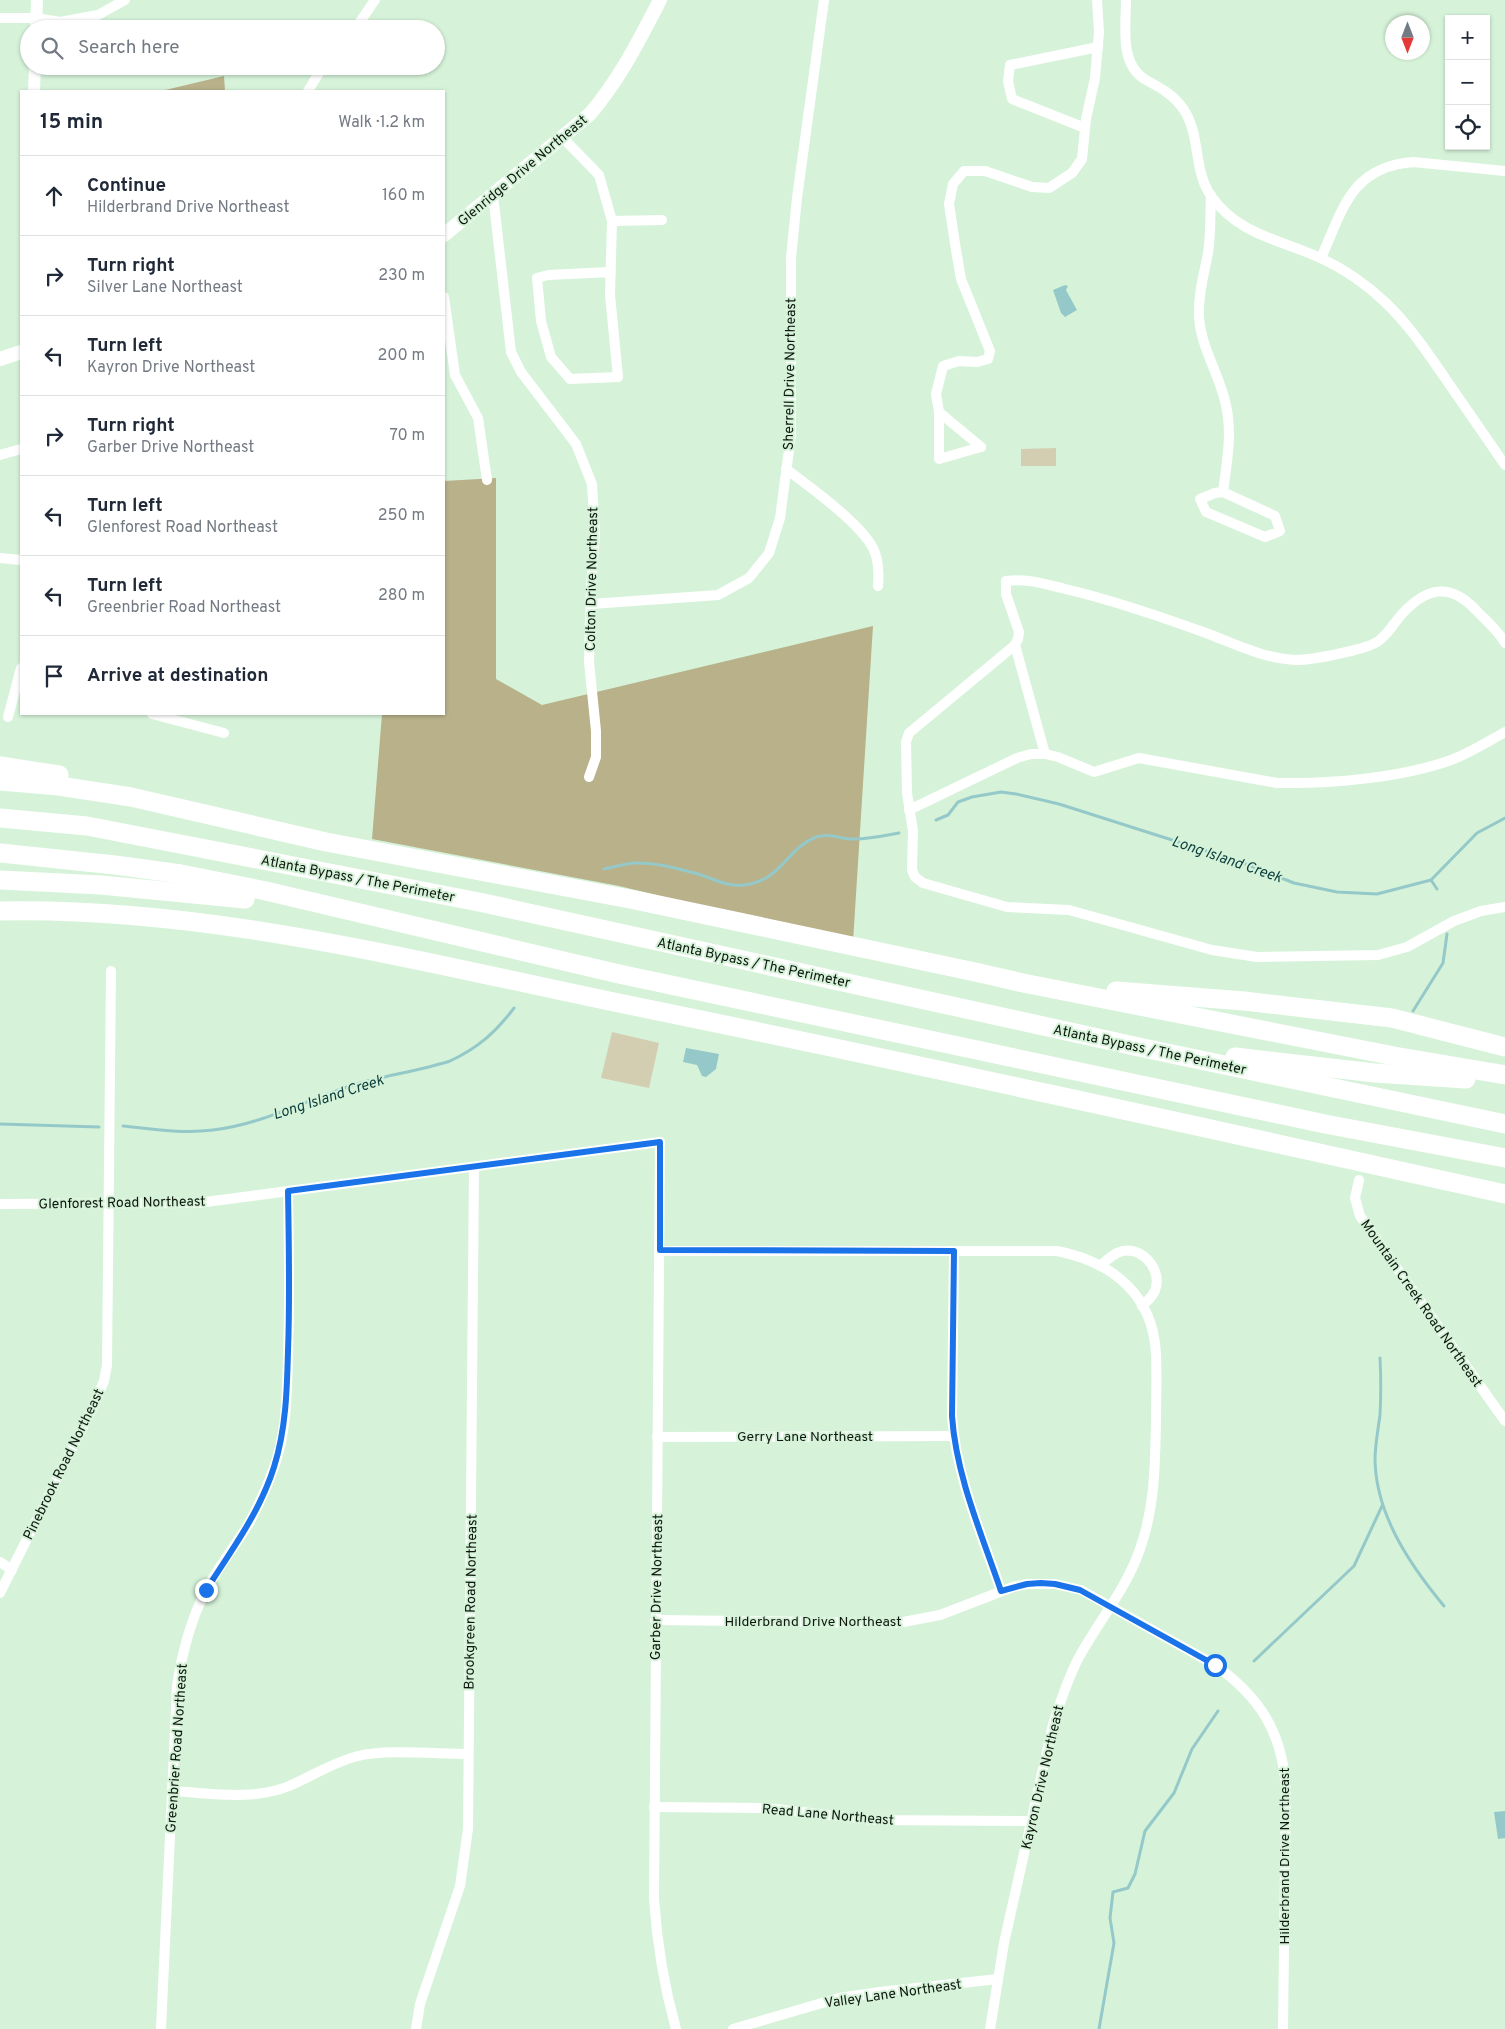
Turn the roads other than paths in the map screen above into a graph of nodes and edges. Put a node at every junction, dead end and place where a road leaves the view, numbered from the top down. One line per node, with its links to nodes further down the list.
1 (37, 0): 11 (street)
2 (125, 0): 12 (street)
3 (375, 0): 13 (street)
4 (660, 0): 21 (main road, Glenridge Drive Northeast)
5 (824, 0): 37 (street, Sherrell Drive Northeast)
6 (1089, 0): 9 (street)
7 (1097, 0): 9 (street)
8 (1126, 0): 24 (street)
9 (1098, 15): 15 (street)
10 (0, 18): 14 (street)
11 (36, 20)
12 (70, 20)
13 (361, 20)
14 (20, 21)
15 (1098, 47): 20 (street); 20 (street)
16 (35, 75): 18 (street)
17 (317, 75): 19 (street)
18 (34, 90)
19 (309, 90)
20 (1085, 128): 33 (street)
21 (563, 138): 23 (main road, Glenridge Drive Northeast); 26 (street)
22 (1505, 171): 28 (street)
23 (493, 195): 27 (main road, Glenridge Drive Northeast); 43 (street, Colton Drive Northeast)
24 (1211, 195): 28 (street); 39 (street)
25 (662, 220): 26 (street)
26 (612, 221): 29 (street)
27 (445, 234)
28 (1320, 258): 36 (street)
29 (611, 272): 29 (street)
30 (445, 304): 38 (street)
31 (20, 352): 32 (main road)
32 (0, 359)
33 (940, 412): 33 (street)
34 (20, 449): 35 (street)
35 (0, 455)
36 (1505, 465)
37 (786, 470): 42 (street); 43 (street, Sherrell Drive Northeast)
38 (487, 480)
39 (1223, 492): 39 (street)
40 (0, 558): 41 (street)
41 (20, 560)
42 (878, 586)
43 (591, 604): 53 (street, Colton Drive Northeast)
44 (1505, 643): 45 (street)
45 (1015, 645): 51 (street); 55 (street)
46 (20, 675): 48 (street)
47 (156, 715): 50 (street)
48 (8, 717)
49 (1505, 732): 51 (street)
50 (224, 733)
51 (1045, 754): 55 (street)
52 (0, 766): 57 (highway)
53 (589, 777)
54 (0, 782): 57 (highway)
55 (909, 810): 60 (street)
56 (0, 818): 66 (highway, Atlanta Bypass / The Perimeter)
57 (270, 830): 64 (highway)
58 (0, 853): 62 (highway)
59 (0, 880): 62 (highway)
60 (1505, 907)
61 (0, 912): 75 (highway)
62 (366, 915): 71 (highway)
63 (110, 970): 77 (street, Pinebrook Road Northeast)
64 (1023, 983): 65 (highway); 67 (highway)
65 (1505, 1046)
66 (1148, 1049): 68 (highway); 69 (highway, Atlanta Bypass / The Perimeter)
67 (1505, 1076)
68 (1505, 1081)
69 (1505, 1124)
70 (660, 1142): 72 (street, Glenforest Road Northeast); 78 (street, Garber Drive Northeast)
71 (1505, 1158)
72 (474, 1167): 74 (street, Glenforest Road Northeast); 91 (street, Brookgreen Road Northeast)
73 (1359, 1180): 82 (street, Mountain Creek Road Northeast)
74 (288, 1191): 77 (street, Glenforest Road Northeast); 92 (street, Greenbrier Road Northeast)
75 (1505, 1194)
76 (0, 1204): 77 (street, Glenforest Road Northeast)
77 (110, 1204): 86 (street, Pinebrook Road Northeast)
78 (660, 1250): 79 (street, Kayron Drive Northeast); 84 (street, Garber Drive Northeast)
79 (954, 1251): 80 (street, Kayron Drive Northeast); 83 (street)
80 (1101, 1265): 81 (street, Kayron Drive Northeast); 81 (street)
81 (1142, 1306): 89 (street, Kayron Drive Northeast)
82 (1505, 1421)
83 (953, 1436): 84 (street, Gerry Lane Northeast); 87 (street)
84 (657, 1437): 90 (street, Garber Drive Northeast)
85 (0, 1562): 86 (street)
86 (12, 1570): 88 (street, Pinebrook Road Northeast)
87 (1001, 1591): 89 (street, Hilderbrand Drive Northeast); 90 (street, Hilderbrand Drive Northeast)
88 (0, 1593)
89 (1110, 1606): 94 (street, Kayron Drive Northeast); 101 (street, Hilderbrand Drive Northeast)
90 (655, 1620): 93 (street, Garber Drive Northeast)
91 (468, 1754): 92 (street); 97 (street, Brookgreen Road Northeast)
92 (172, 1791): 96 (street, Greenbrier Road Northeast)
93 (654, 1807): 94 (street, Read Lane Northeast); 98 (street, Garber Drive Northeast)
94 (1031, 1821): 95 (street, Kayron Drive Northeast)
95 (998, 1979): 99 (street, Valley Lane Northeast); 100 (street, Kayron Drive Northeast)
96 (161, 2029)
97 (416, 2029)
98 (676, 2029)
99 (733, 2029)
100 (990, 2029)
101 (1284, 2029)

